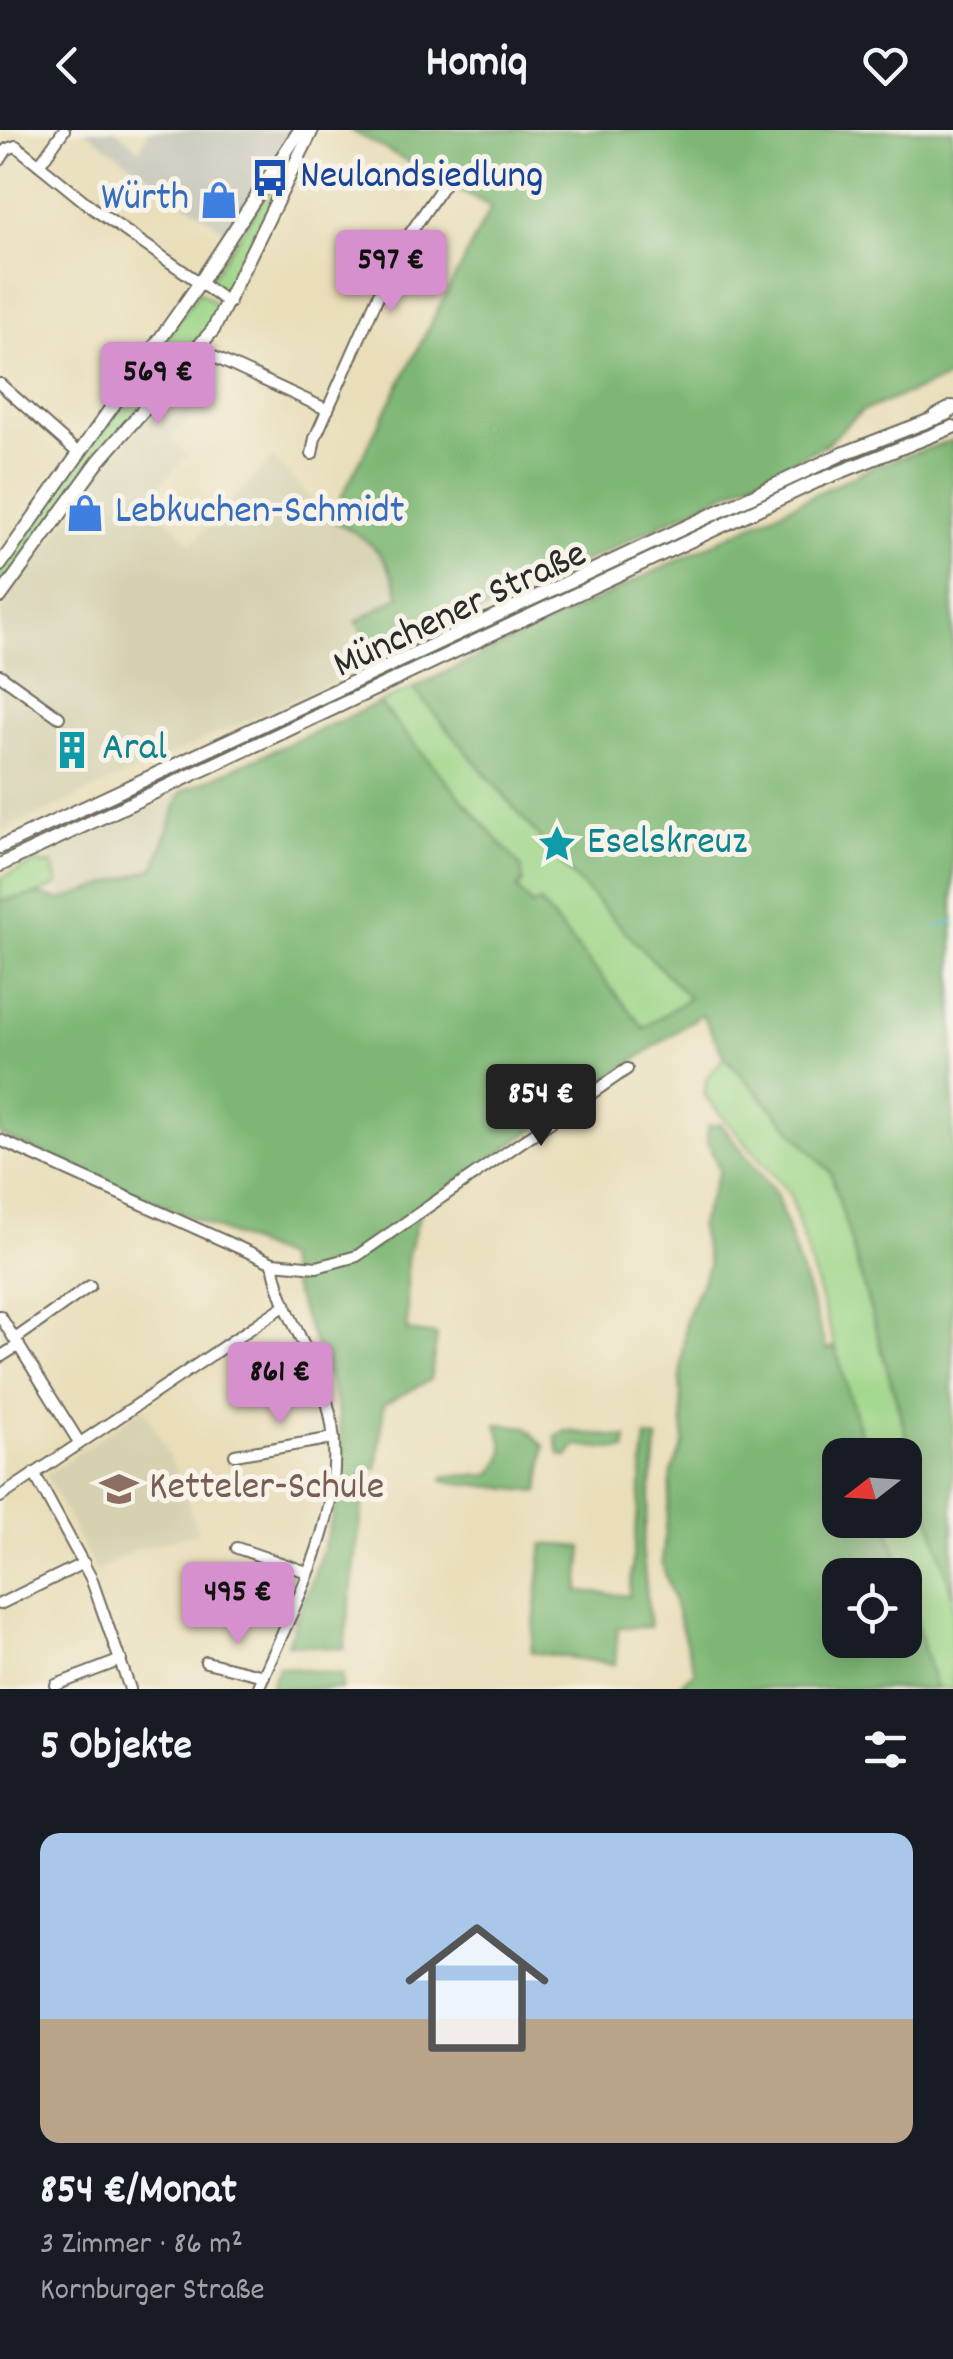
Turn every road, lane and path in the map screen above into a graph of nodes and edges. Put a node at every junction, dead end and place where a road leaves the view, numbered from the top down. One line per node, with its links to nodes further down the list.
1 (64, 130): 5 (street)
2 (312, 130): 3 (main road)
3 (299, 140): 7 (main road); 8 (main road)
4 (0, 160): 5 (street)
5 (39, 165): 7 (street)
6 (451, 174): 11 (street)
7 (200, 284): 8 (street); 15 (main road)
8 (229, 303): 9 (main road)
9 (199, 350): 11 (street); 18 (main road)
10 (2, 392): 15 (street)
11 (328, 410): 16 (street)
12 (953, 410): 13 (highway)
13 (936, 417): 21 (main road, Münchener Straße)
14 (953, 427): 22 (main road, Münchener Straße)
15 (78, 453): 17 (main road)
16 (312, 454)
17 (0, 565)
18 (0, 597)
19 (0, 675): 20 (street)
20 (60, 717)
21 (0, 848)
22 (0, 865)
23 (627, 1068): 25 (street)
24 (0, 1140): 25 (street)
25 (273, 1263): 27 (street)
26 (90, 1286): 29 (street)
27 (284, 1306): 31 (street); 32 (street)
28 (0, 1316): 29 (street)
29 (17, 1342): 30 (street); 32 (street)
30 (0, 1357)
31 (334, 1438): 33 (street); 38 (street)
32 (79, 1442): 34 (street)
33 (235, 1455)
34 (34, 1473): 35 (street); 37 (street)
35 (0, 1496)
36 (236, 1548): 38 (street)
37 (84, 1563): 39 (street); 40 (street)
38 (307, 1572): 42 (street)
39 (0, 1604)
40 (121, 1660): 43 (street); 44 (street)
41 (206, 1662): 42 (street)
42 (264, 1676): 45 (street)
43 (56, 1686)
44 (130, 1689)
45 (258, 1689)

